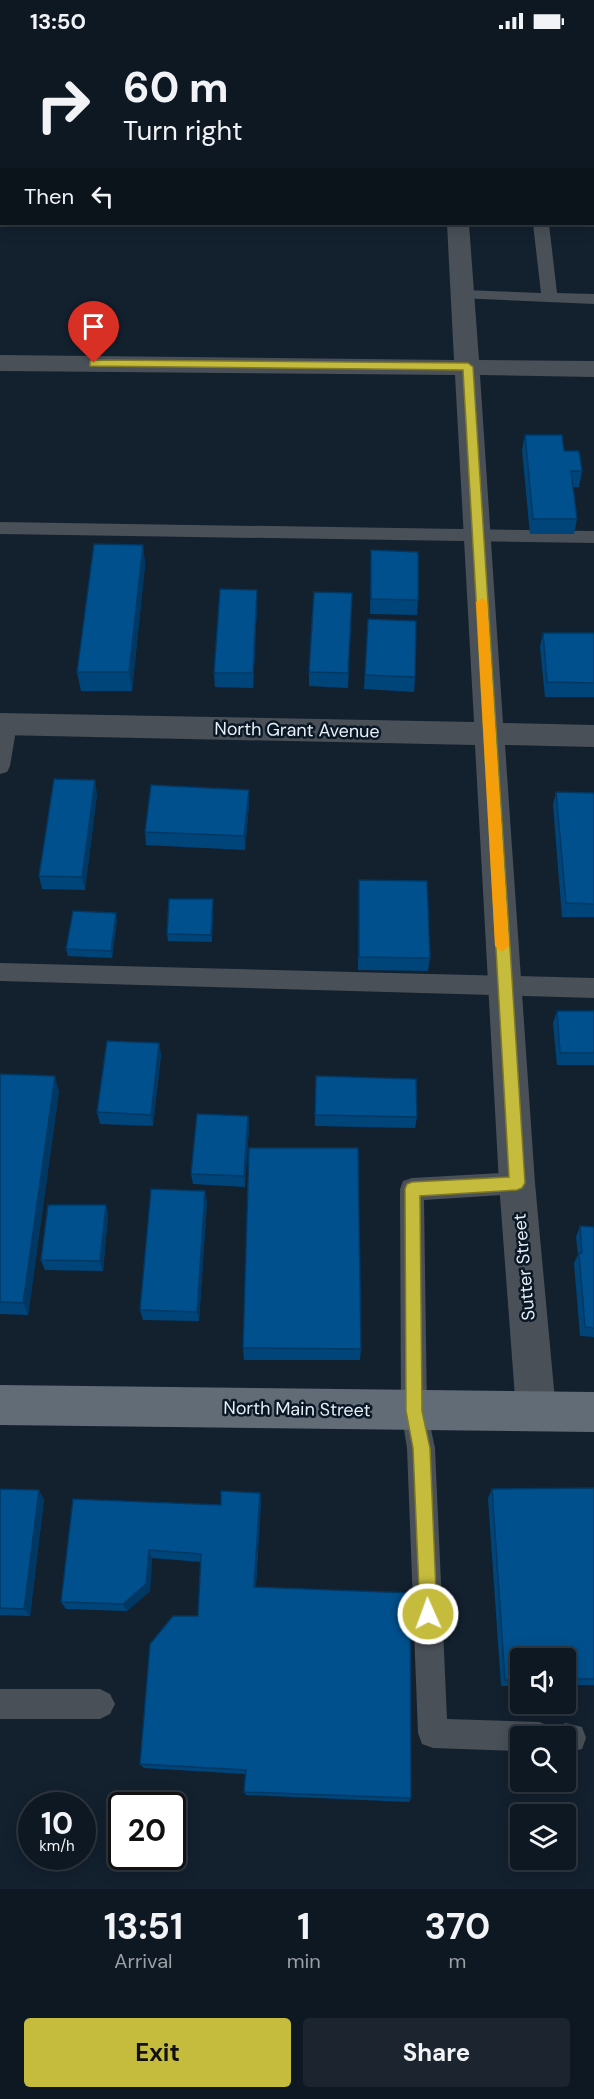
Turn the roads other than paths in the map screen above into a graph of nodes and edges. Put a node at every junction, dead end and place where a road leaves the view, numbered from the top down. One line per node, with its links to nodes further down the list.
1 (458, 225): 3 (street, Sutter Street)
2 (541, 225): 4 (lane)
3 (463, 295): 4 (lane); 7 (street, Sutter Street)
4 (549, 297): 5 (lane)
5 (594, 299)
6 (0, 363): 7 (street)
7 (468, 367): 8 (street); 10 (street, Sutter Street)
8 (594, 369)
9 (0, 528): 10 (lane)
10 (478, 535): 11 (lane); 13 (street, Sutter Street)
11 (594, 537)
12 (4, 724): 13 (street, North Grant Avenue); 15 (lane)
13 (489, 734): 14 (street, North Grant Avenue); 17 (street, Sutter Street)
14 (594, 736)
15 (0, 765)
16 (0, 972): 17 (lane)
17 (505, 986): 18 (lane); 19 (street, Sutter Street)
18 (594, 988)
19 (517, 1183): 21 (lane); 22 (street, Sutter Street)
20 (0, 1405): 21 (main road, North Main Street)
21 (414, 1411): 22 (main road, North Main Street); 26 (lane)
22 (536, 1411): 23 (main road, North Main Street)
23 (594, 1412)
24 (0, 1704): 25 (lane)
25 (100, 1704)
26 (510, 1736)

